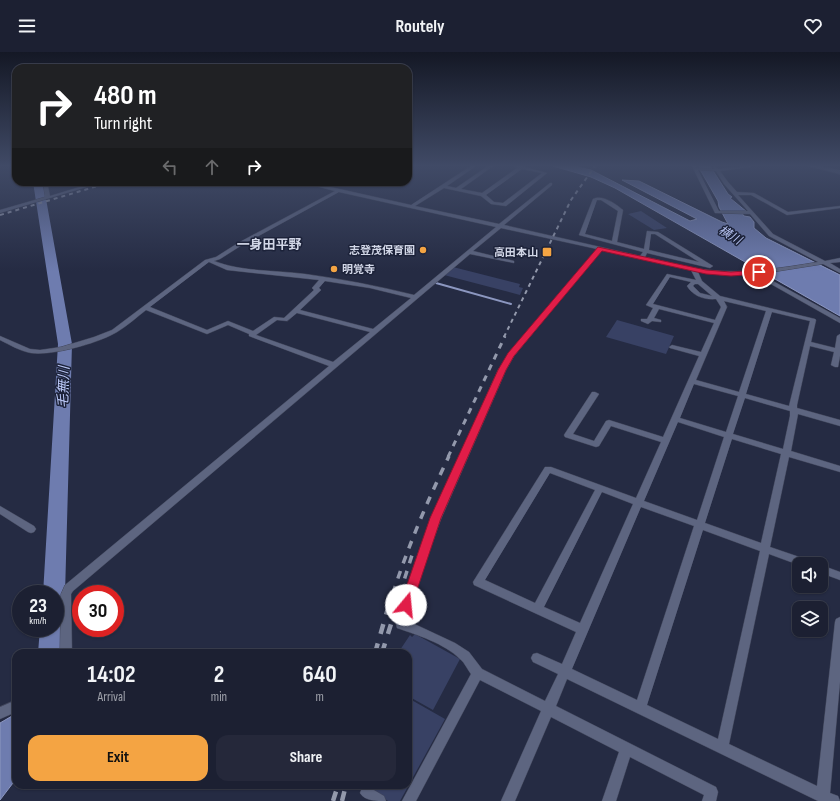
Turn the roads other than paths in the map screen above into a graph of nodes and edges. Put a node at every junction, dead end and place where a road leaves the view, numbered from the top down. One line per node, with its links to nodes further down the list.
1 (38, 201): 15 (street)
2 (319, 201): 23 (street)
3 (389, 201): 13 (street)
4 (420, 201): 13 (street)
5 (490, 201): 6 (street)
6 (510, 201)
7 (529, 201): 17 (street)
8 (594, 201): 18 (street)
9 (607, 201): 18 (street)
10 (712, 201): 16 (street)
11 (740, 201): 16 (street)
12 (764, 201): 14 (street)
13 (412, 206): 17 (street)
14 (840, 207)
15 (0, 212)
16 (752, 213): 26 (street)
17 (499, 226): 19 (street); 21 (street)
18 (614, 243): 20 (street)
19 (600, 249): 22 (street); 80 (street)
20 (646, 251): 22 (street); 27 (street); 27 (street)
21 (468, 252): 25 (street); 34 (street)
22 (641, 258): 28 (street)
23 (210, 260): 32 (street); 36 (street)
24 (840, 260): 26 (street)
25 (512, 262)
26 (823, 263): 29 (street); 30 (street)
27 (710, 266): 31 (street)
28 (694, 270): 31 (street); 33 (street)
29 (840, 271)
30 (757, 272): 31 (street); 43 (street)
31 (722, 274)
32 (323, 279): 34 (street); 39 (street)
33 (698, 282): 35 (street); 35 (street); 37 (street)
34 (415, 297): 45 (street)
35 (716, 297): 38 (street); 44 (street)
36 (145, 307): 46 (street); 48 (street)
37 (657, 307): 40 (street); 44 (street)
38 (770, 310): 49 (street); 57 (street)
39 (296, 312): 45 (street); 46 (street)
40 (650, 319): 41 (street); 42 (street)
41 (643, 320)
42 (659, 321)
43 (840, 321)
44 (717, 322): 52 (street)
45 (374, 331): 53 (street)
46 (253, 333): 53 (street)
47 (840, 336): 51 (street)
48 (0, 338)
49 (807, 343): 51 (street); 58 (street)
50 (672, 347): 52 (street)
51 (838, 351): 54 (street)
52 (703, 355): 55 (street)
53 (334, 365): 77 (street)
54 (836, 365)
55 (692, 381): 57 (street); 59 (street)
56 (595, 394): 62 (street)
57 (742, 395): 58 (street); 61 (street)
58 (794, 410): 60 (street); 63 (street)
59 (675, 419): 61 (street); 62 (street)
60 (840, 423)
61 (729, 435): 63 (street); 68 (street)
62 (665, 441): 66 (street)
63 (786, 453): 64 (street); 70 (street)
64 (840, 469)
65 (600, 488): 66 (street); 74 (street); 74 (street)
66 (638, 502): 68 (street); 76 (street)
67 (0, 509): 69 (street)
68 (700, 524): 70 (street); 82 (street)
69 (31, 529)
70 (765, 549): 71 (street); 85 (street)
71 (792, 559)
72 (828, 572): 73 (street)
73 (840, 576)
74 (538, 610): 76 (street)
75 (840, 622): 88 (street)
76 (583, 630): 79 (street)
77 (66, 649)
78 (537, 658): 79 (street)
79 (564, 672): 82 (street); 83 (street)
80 (478, 674): 83 (street); 90 (street)
81 (12, 708): 84 (street)
82 (640, 708): 85 (street)
83 (548, 709): 86 (street); 91 (street)
84 (0, 713)
85 (722, 747): 88 (street)
86 (626, 749): 92 (street); 93 (street)
87 (368, 793): 89 (street)
88 (828, 799)
89 (379, 801)
90 (409, 801)
91 (508, 801)
92 (609, 801)
93 (709, 801)

